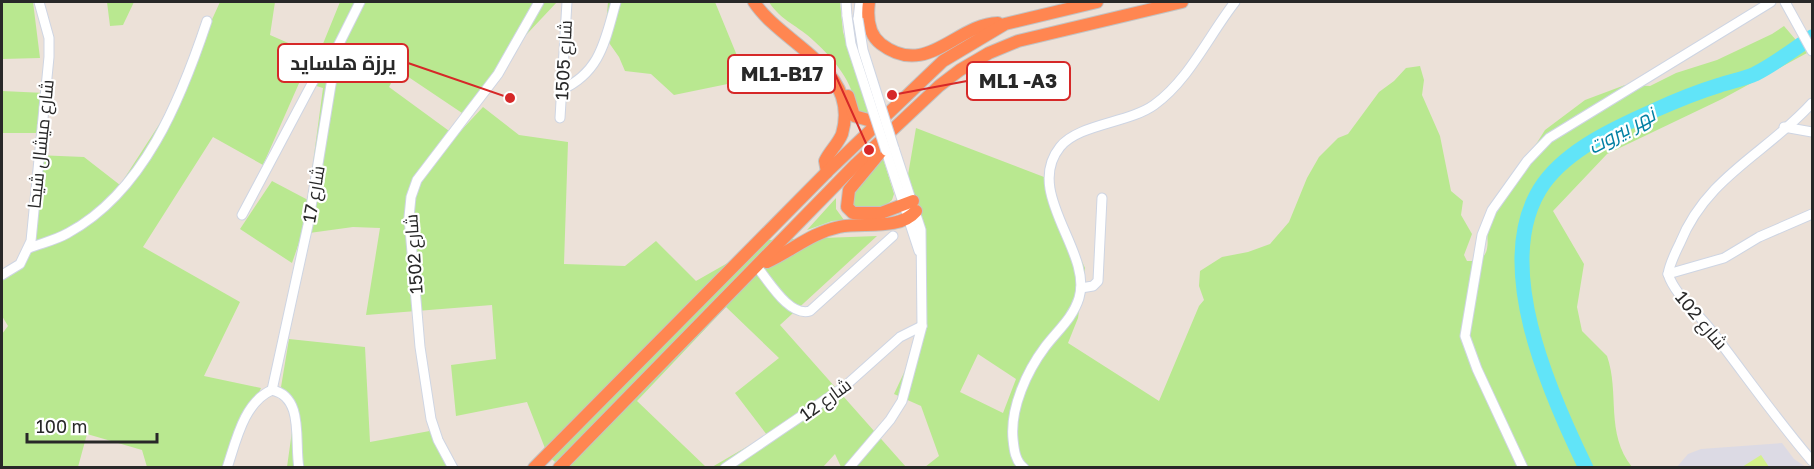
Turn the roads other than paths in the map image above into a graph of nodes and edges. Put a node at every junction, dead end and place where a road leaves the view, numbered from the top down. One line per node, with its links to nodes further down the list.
1 (39, 2): 34 (street, شارع ميشال شيحا)
2 (360, 2): 18 (street, شارع 17)
3 (539, 2): 44 (street, شارع 1502)
4 (567, 2): 20 (street, شارع 1505)
5 (616, 2): 20 (street)
6 (754, 2): 28 (highway)
7 (762, 2): 24 (highway)
8 (846, 2): 27 (street, bridge)
9 (860, 2): 27 (street, bridge)
10 (869, 2): 17 (highway)
11 (1097, 2): 17 (highway)
12 (1182, 2): 22 (highway)
13 (1235, 2): 38 (street)
14 (1771, 2): 50 (street)
15 (1785, 2): 19 (street)
16 (207, 21): 34 (street)
17 (1005, 24): 24 (highway)
18 (337, 48): 32 (street); 40 (street, شارع 17)
19 (1812, 51)
20 (561, 90): 23 (street, شارع 1505)
21 (1812, 103): 25 (street, شارع 102)
22 (914, 110): 30 (highway); 35 (highway)
23 (560, 118)
24 (882, 118): 28 (highway)
25 (1784, 128): 26 (street); 36 (street, شارع 102)
26 (1812, 132)
27 (890, 150): 30 (street)
28 (827, 172): 45 (highway)
29 (1102, 198): 38 (street)
30 (911, 209): 35 (highway); 39 (street)
31 (1812, 214): 36 (street)
32 (242, 215)
33 (893, 236): 35 (street)
34 (29, 248): 37 (street)
35 (759, 266): 46 (highway)
36 (1668, 273): 41 (street, شارع 102)
37 (2, 275)
38 (1081, 288): 49 (street)
39 (922, 326): 47 (street, شارع 12); 48 (street)
40 (272, 390): 42 (street); 43 (street)
41 (1812, 461)
42 (227, 468)
43 (299, 468)
44 (453, 468)
45 (534, 468)
46 (559, 468)
47 (725, 468)
48 (849, 468)
49 (1024, 468)
50 (1523, 468)

